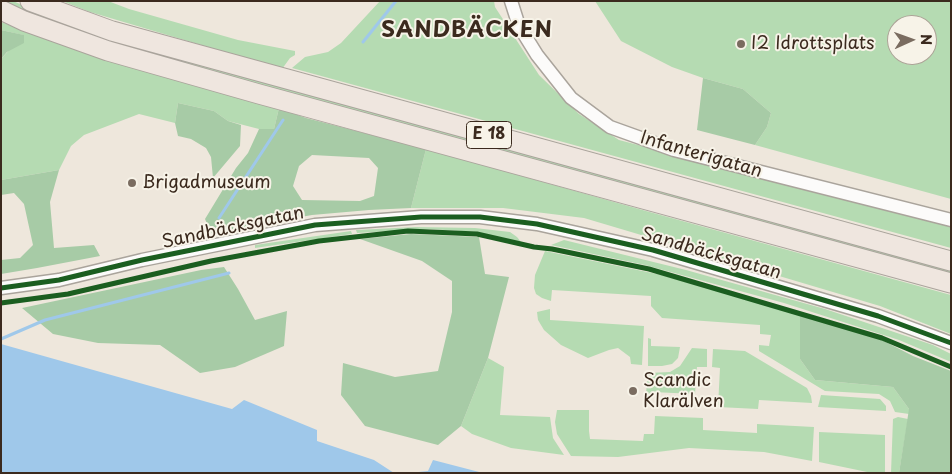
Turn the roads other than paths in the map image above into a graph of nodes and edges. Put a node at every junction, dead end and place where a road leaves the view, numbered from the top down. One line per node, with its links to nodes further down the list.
1 (30, 1): 5 (highway, E 18)
2 (511, 1): 4 (street, Infanterigatan)
3 (1, 10): 6 (highway, E 18)
4 (951, 220)
5 (951, 261)
6 (951, 283)
7 (1, 288): 8 (street, Sandbäcksgatan)
8 (951, 344)

